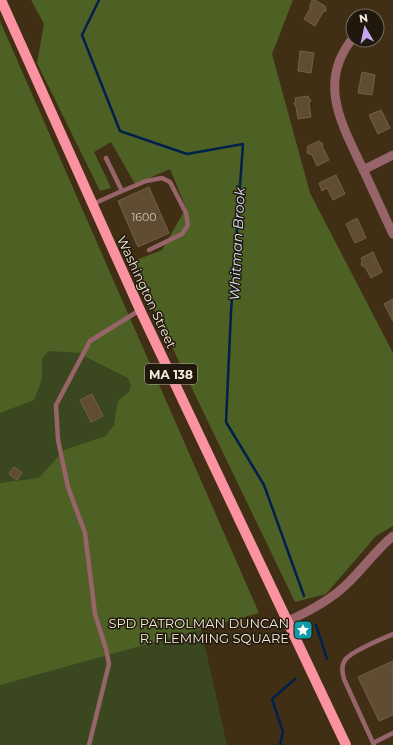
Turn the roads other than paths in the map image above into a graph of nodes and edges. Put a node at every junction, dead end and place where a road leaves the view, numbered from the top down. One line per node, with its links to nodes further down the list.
1 (1, 0): 7 (main road, Washington Street / MA 138)
2 (345, 47): 5 (street)
3 (393, 155): 5 (street)
4 (106, 158): 6 (lane)
5 (363, 170): 8 (street)
6 (122, 191): 7 (lane); 9 (lane)
7 (93, 204): 10 (main road, Washington Street / MA 138)
8 (393, 234)
9 (149, 250)
10 (140, 310): 12 (main road, Washington Street / MA 138); 16 (lane)
11 (393, 536): 12 (street)
12 (288, 621): 17 (main road, Washington Street / MA 138)
13 (393, 634): 15 (lane)
14 (393, 733): 15 (lane)
15 (374, 744)
16 (89, 745)
17 (346, 745)

